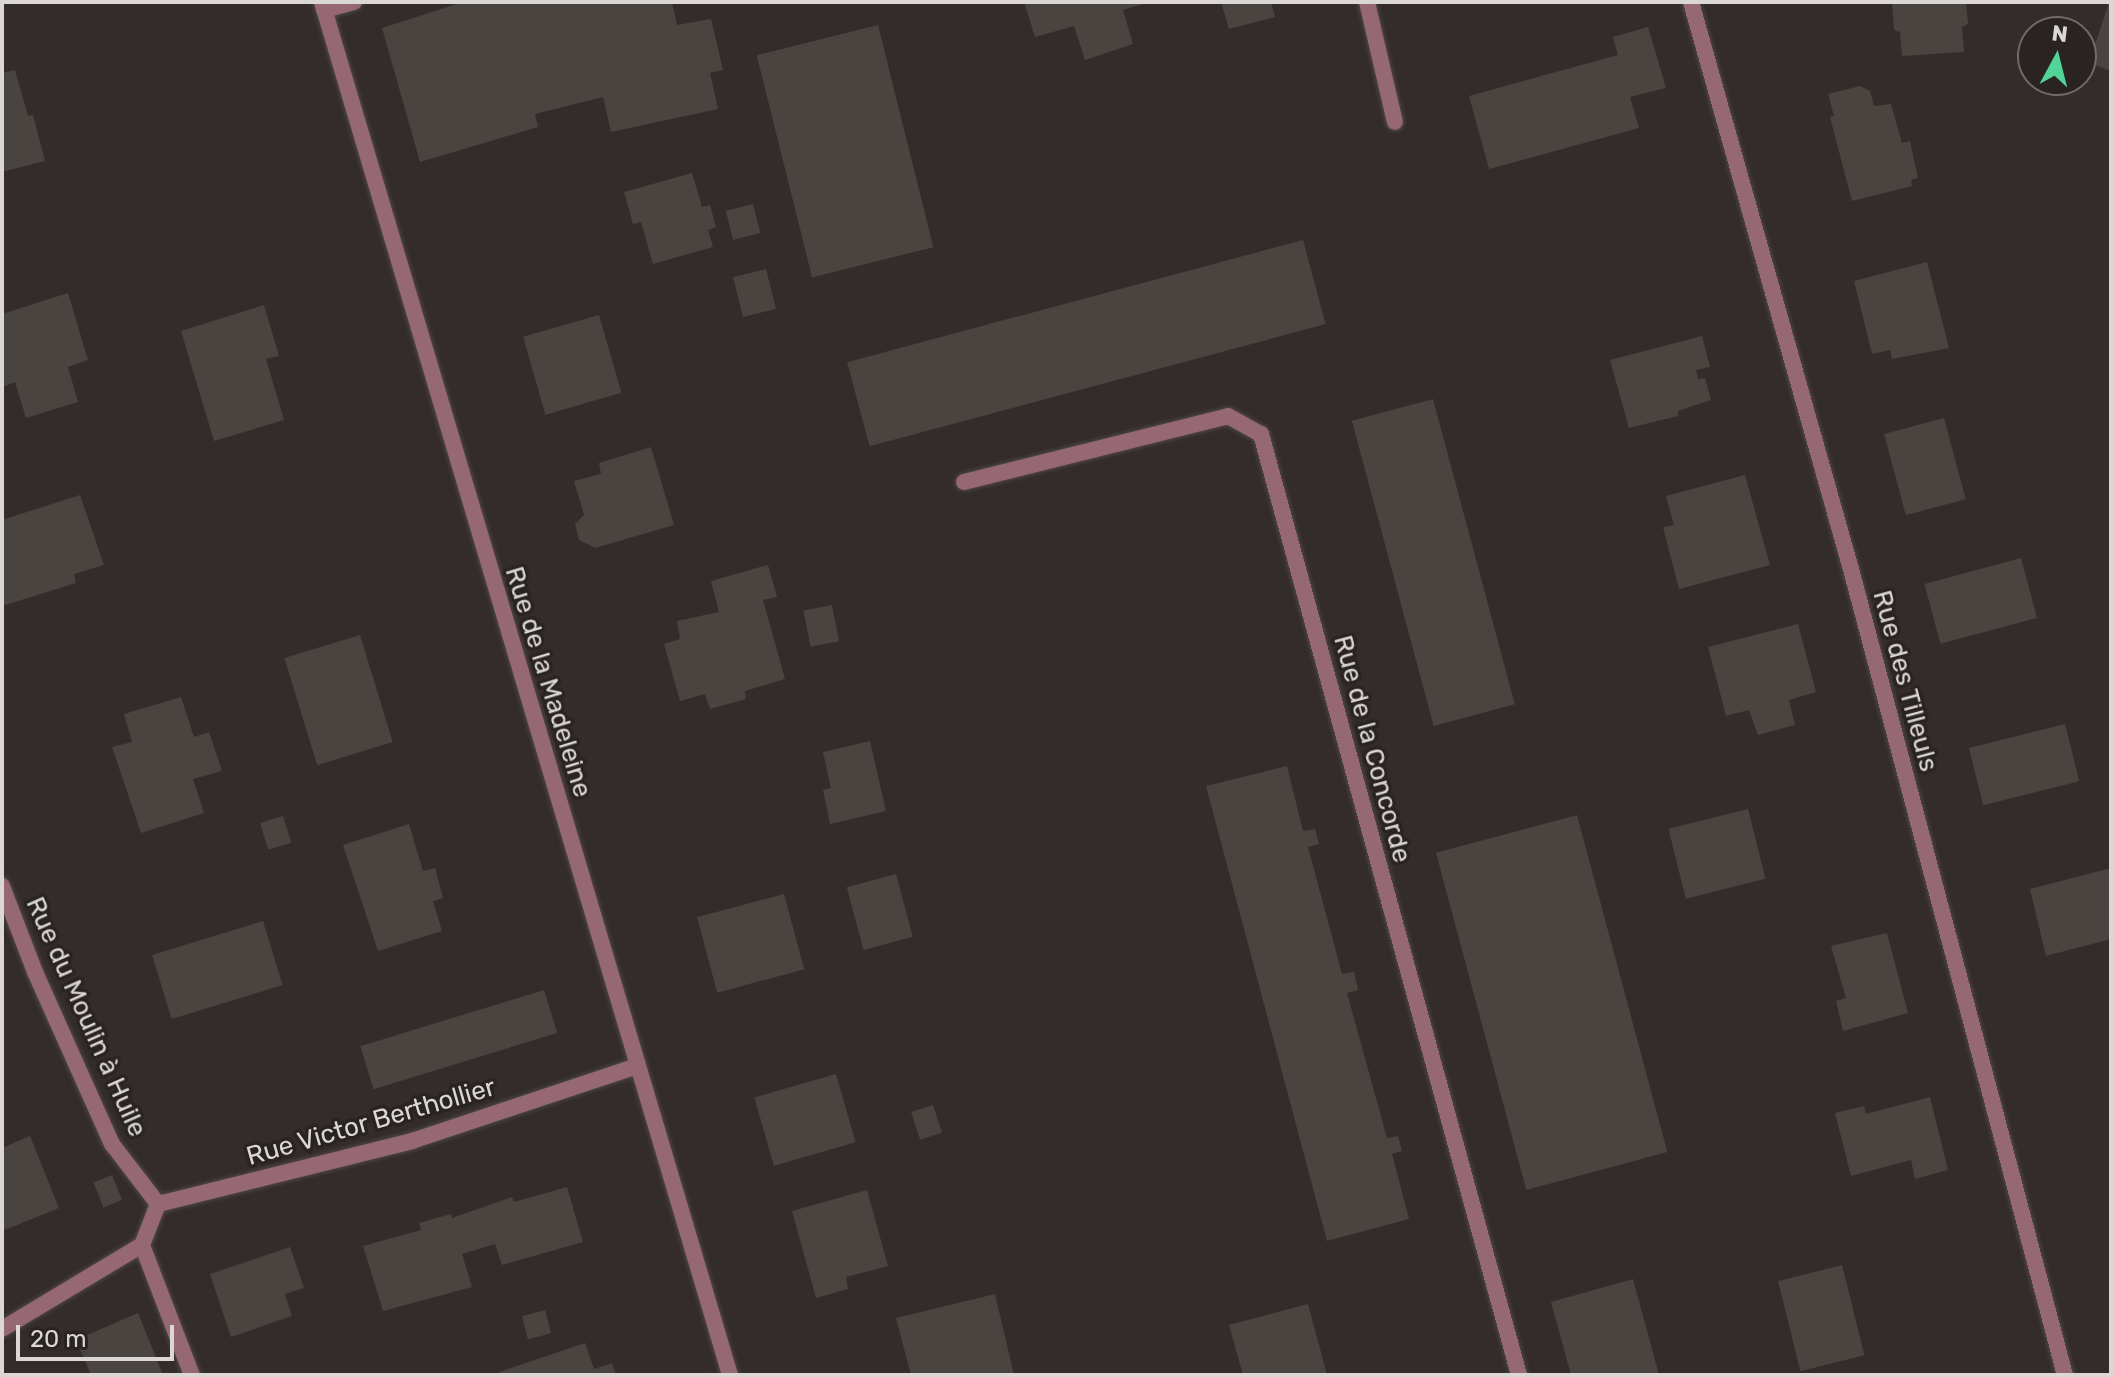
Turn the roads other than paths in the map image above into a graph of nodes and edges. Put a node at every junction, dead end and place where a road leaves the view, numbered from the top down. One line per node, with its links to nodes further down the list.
1 (354, 2): 4 (street)
2 (1367, 2): 5 (street)
3 (1691, 2): 15 (street, Rue des Tilleuls)
4 (323, 6): 8 (street, Rue de la Madeleine)
5 (1395, 122)
6 (964, 482): 14 (street, Rue de la Concorde)
7 (2, 886): 9 (street, Rue du Moulin à Huile)
8 (637, 1066): 9 (street, Rue Victor Berthollier); 13 (street, Rue de la Madeleine)
9 (158, 1204): 10 (street)
10 (142, 1245): 11 (street); 12 (street)
11 (2, 1329)
12 (192, 1375)
13 (730, 1375)
14 (1519, 1375)
15 (2065, 1375)

